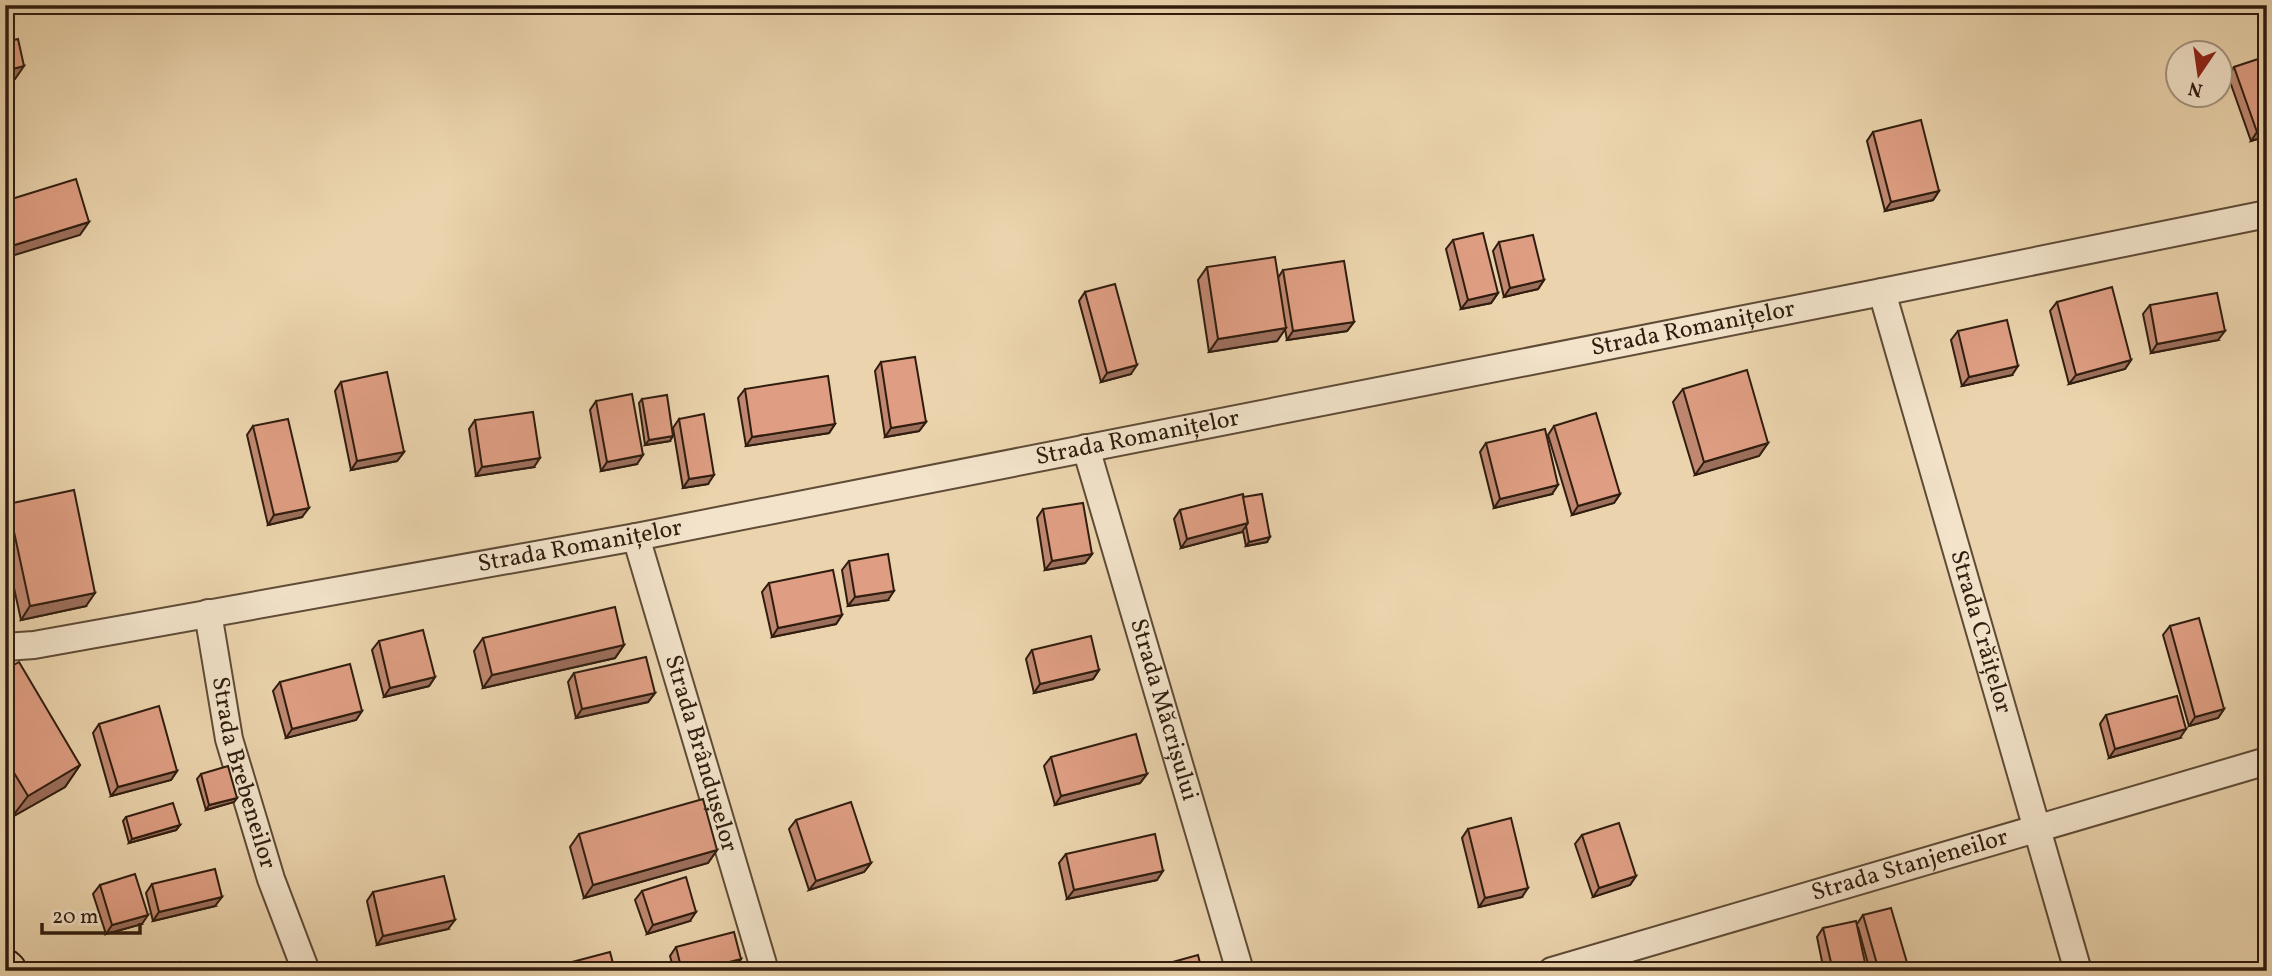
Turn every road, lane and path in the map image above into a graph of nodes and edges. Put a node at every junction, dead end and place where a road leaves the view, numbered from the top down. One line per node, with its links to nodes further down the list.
1 (2267, 214): 2 (street, Strada Romanițelor)
2 (1882, 292): 3 (street, Strada Romanițelor); 8 (street, Strada Crăițelor)
3 (1086, 447): 4 (street, Strada Romanițelor); 11 (street, Strada Măcrișului)
4 (636, 537): 5 (street, Strada Romanițelor); 10 (street, Strada Brândușelor)
5 (208, 613): 6 (street, Strada Romanițelor); 9 (street, Strada Brebeneilor)
6 (5, 647)
7 (2267, 761): 8 (street, Strada Stanjeneilor)
8 (2038, 828): 12 (street, Strada Stanjeneilor); 13 (street, Strada Crăițelor)
9 (306, 971)
10 (765, 971)
11 (1240, 971)
12 (1552, 971)
13 (2078, 971)

